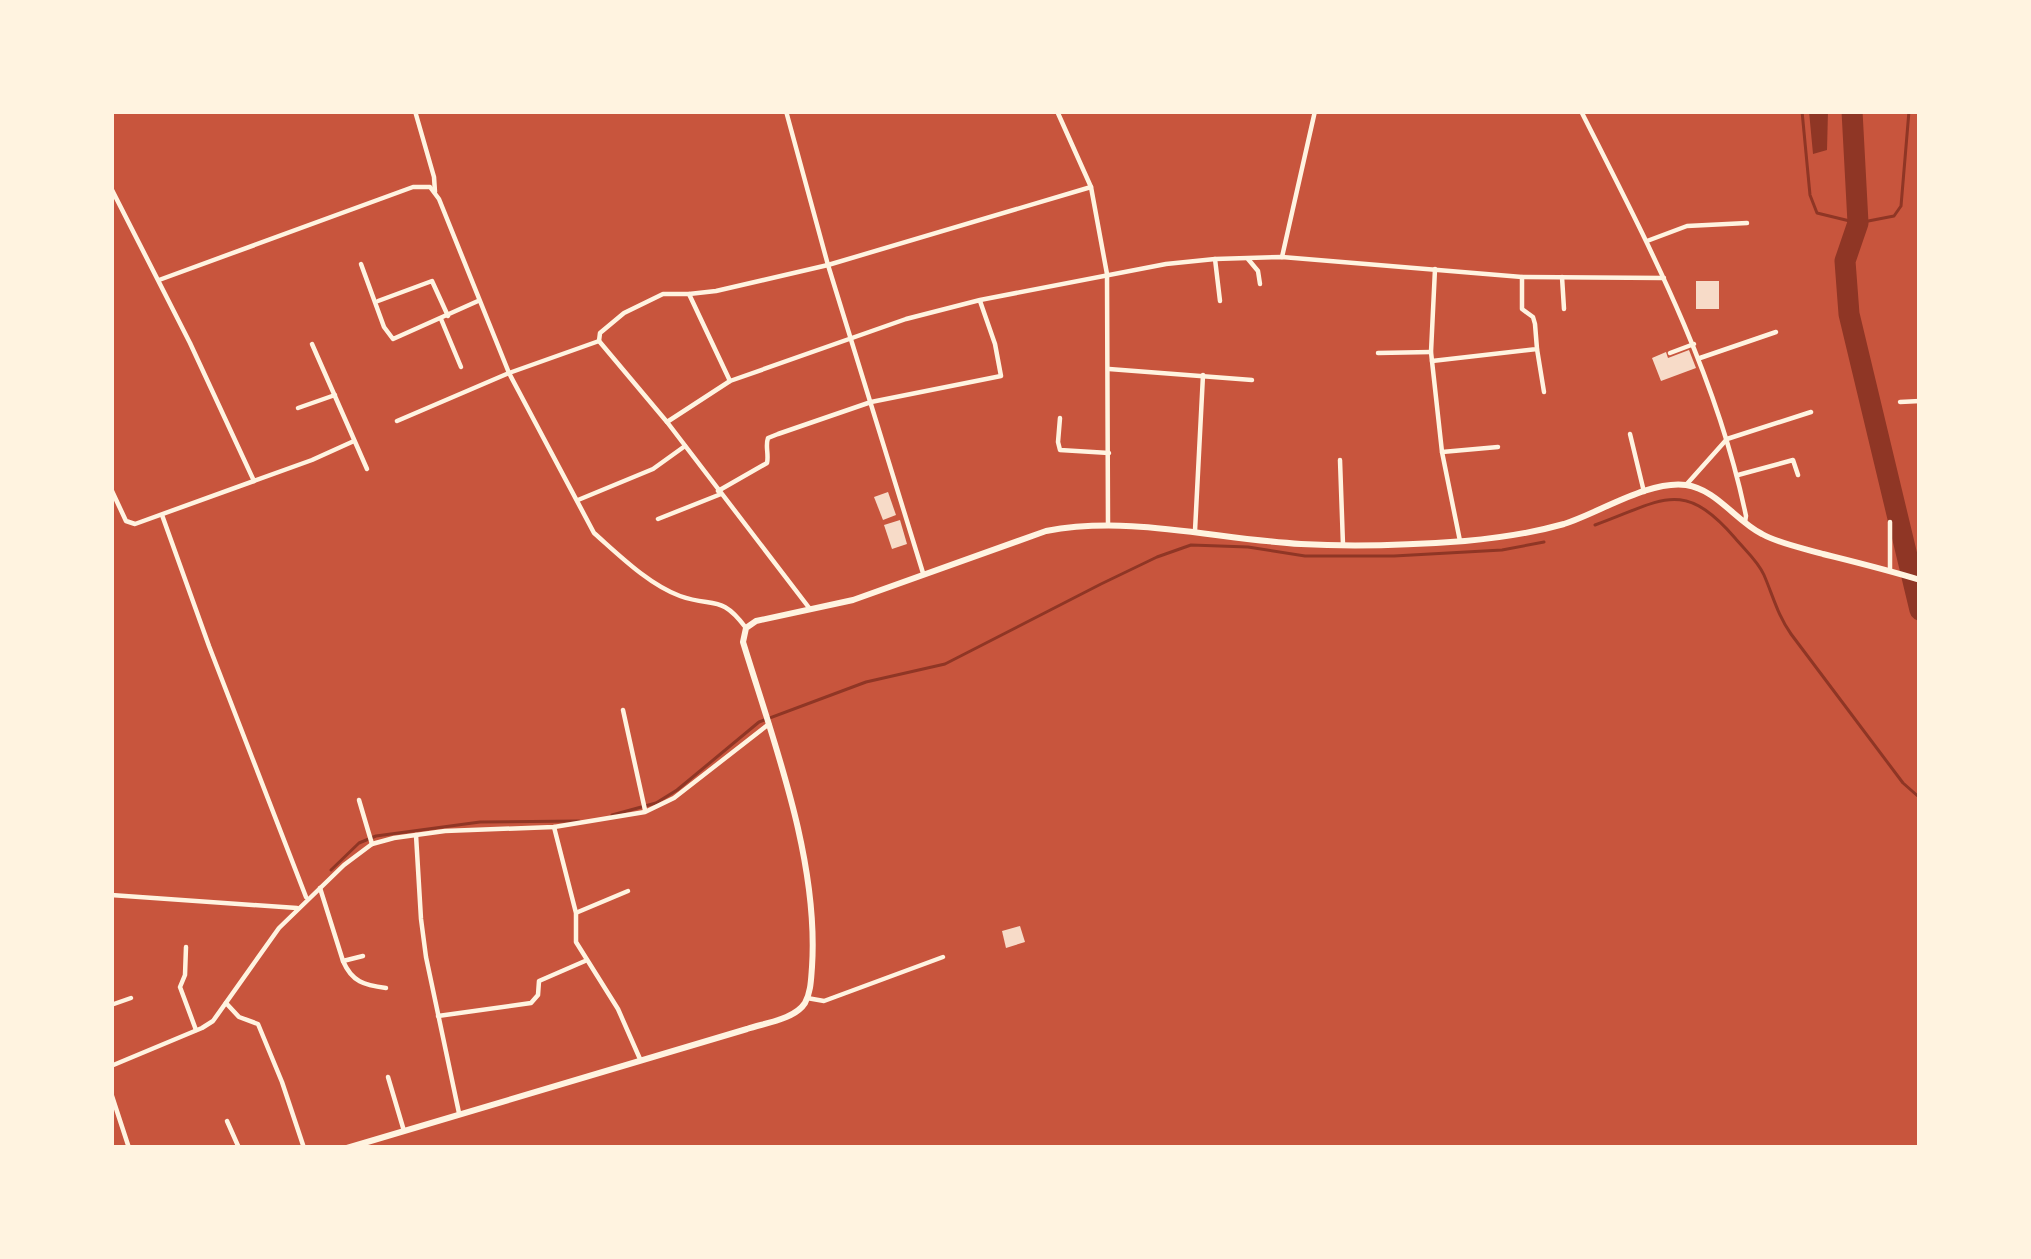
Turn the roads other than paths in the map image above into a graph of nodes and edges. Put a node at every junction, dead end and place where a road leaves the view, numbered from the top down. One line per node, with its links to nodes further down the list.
1 (415, 111): 8 (street)
2 (785, 111): 15 (street)
3 (1057, 111): 6 (street)
4 (1315, 111): 11 (street)
5 (1581, 111): 10 (street)
6 (1091, 187): 15 (street); 17 (street)
7 (111, 188): 21 (street)
8 (435, 192): 21 (street); 25 (street)
9 (1747, 224): 10 (street)
10 (1647, 241): 20 (street)
11 (1282, 257): 13 (street); 16 (street)
12 (1215, 259): 13 (street); 17 (street); 26 (street)
13 (1248, 259): 22 (street)
14 (361, 264): 27 (street)
15 (828, 265): 23 (street); 31 (street)
16 (1435, 269): 18 (street); 38 (street)
17 (1107, 274): 24 (street); 41 (street)
18 (1522, 277): 19 (street); 35 (street)
19 (1562, 277): 20 (street); 28 (street)
20 (1664, 278): 34 (street)
21 (159, 280): 67 (street)
22 (1260, 284)
23 (689, 294): 32 (street); 45 (street)
24 (980, 300): 31 (street); 49 (street)
25 (478, 301): 29 (street); 42 (street)
26 (1220, 301)
27 (376, 302): 29 (street); 29 (street)
28 (1564, 310)
29 (444, 317): 40 (street)
30 (1775, 332): 39 (street)
31 (851, 337): 45 (street); 49 (street)
32 (599, 341): 42 (street); 55 (street)
33 (312, 344): 47 (street)
34 (1694, 344): 37 (street); 39 (street)
35 (1537, 349): 38 (street); 46 (street)
36 (1378, 353): 38 (street)
37 (1670, 353)
38 (1431, 357): 61 (street)
39 (1700, 358): 57 (street)
40 (461, 367)
41 (1109, 369): 43 (street); 62 (street)
42 (509, 373): 54 (street); 72 (street)
43 (1203, 375): 44 (street); 78 (street)
44 (1252, 380)
45 (730, 381): 55 (street)
46 (1544, 392)
47 (335, 395): 51 (street); 58 (street)
48 (1920, 401): 50 (street)
49 (871, 402): 70 (street); 82 (street)
50 (1900, 402)
51 (298, 408)
52 (1811, 412): 57 (street)
53 (1060, 418): 62 (street)
54 (397, 421)
55 (667, 422): 59 (street)
56 (1630, 434): 71 (street)
57 (1727, 439): 65 (street); 68 (street)
58 (354, 441): 64 (street); 67 (street)
59 (685, 446): 70 (street); 72 (street)
60 (1498, 447): 61 (street)
61 (1442, 452): 79 (street)
62 (1109, 453): 77 (street)
63 (1340, 460): 80 (street)
64 (368, 469)
65 (1738, 475): 66 (street); 75 (street)
66 (1798, 475)
67 (254, 481): 73 (street)
68 (1686, 485): 71 (main road); 75 (main road)
69 (112, 491): 73 (street)
70 (719, 492): 74 (street); 84 (street)
71 (1644, 493): 79 (main road)
72 (577, 500): 85 (street)
73 (162, 515): 96 (street)
74 (658, 520)
75 (1745, 522): 81 (main road)
76 (1890, 522): 81 (street)
77 (1108, 525): 78 (main road); 82 (main road)
78 (1195, 531): 80 (main road)
79 (1460, 541): 80 (main road)
80 (1343, 545)
81 (1893, 572): 83 (main road)
82 (923, 573): 84 (main road)
83 (1920, 580)
84 (810, 609): 85 (main road)
85 (746, 628): 87 (main road)
86 (623, 710): 89 (street)
87 (768, 722): 89 (street); 106 (main road)
88 (359, 800): 92 (street)
89 (644, 808): 90 (street)
90 (554, 827): 91 (street); 98 (street)
91 (416, 835): 92 (street); 109 (street)
92 (371, 839): 93 (street)
93 (320, 888): 96 (street); 102 (street)
94 (628, 891): 98 (street)
95 (111, 895): 97 (street)
96 (307, 899): 97 (street)
97 (297, 908): 107 (street)
98 (576, 913): 103 (street)
99 (186, 947): 110 (street)
100 (363, 956): 102 (street)
101 (943, 957): 106 (street)
102 (343, 961): 104 (street)
103 (585, 961): 109 (street); 111 (street)
104 (386, 988)
105 (131, 998): 108 (street)
106 (807, 998): 111 (main road)
107 (226, 1003): 110 (street); 120 (street)
108 (111, 1005)
109 (438, 1016): 115 (street)
110 (196, 1030): 112 (street)
111 (640, 1061): 115 (main road)
112 (111, 1066)
113 (388, 1077): 117 (street)
114 (112, 1097): 118 (street)
115 (459, 1116): 117 (main road)
116 (227, 1121): 119 (street)
117 (404, 1131): 121 (main road)
118 (129, 1148)
119 (239, 1148)
120 (304, 1148)
121 (347, 1148)

